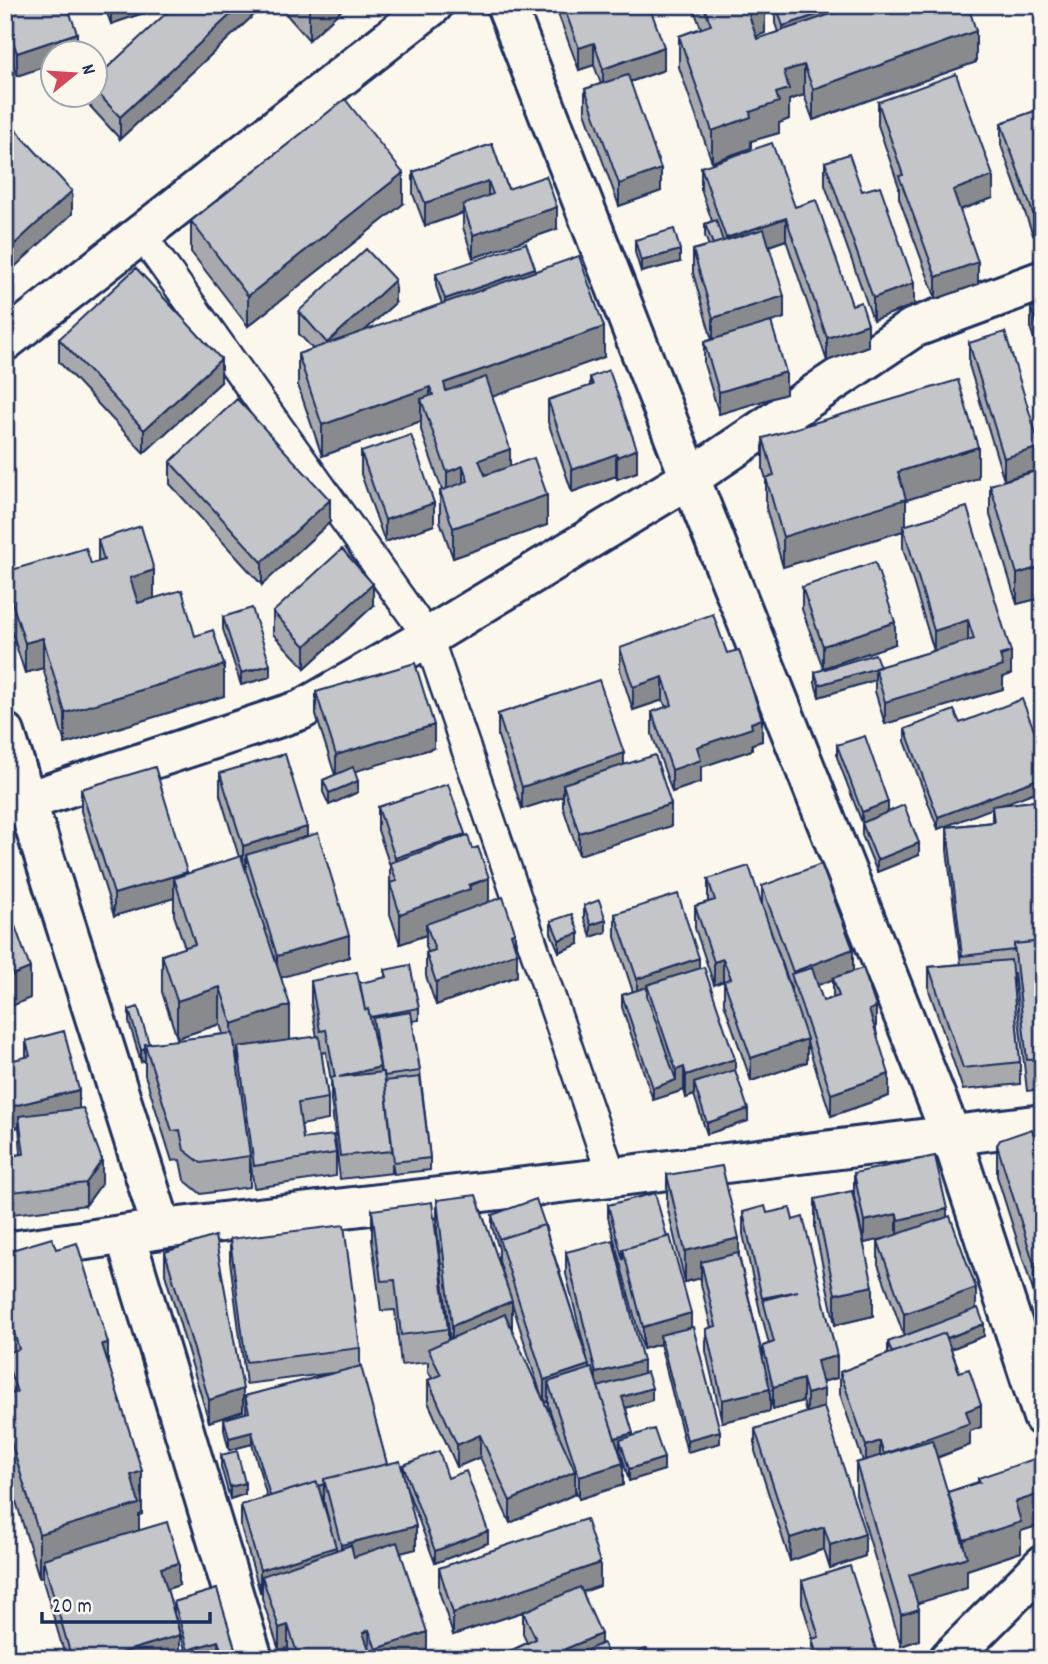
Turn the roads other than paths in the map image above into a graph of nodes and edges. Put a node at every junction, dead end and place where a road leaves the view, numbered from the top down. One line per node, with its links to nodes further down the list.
1 (433, 5): 3 (street)
2 (506, 5): 6 (street)
3 (141, 234): 5 (street); 7 (lane)
4 (1043, 280): 6 (street)
5 (5, 341)
6 (690, 478): 7 (street); 11 (street)
7 (428, 637): 9 (street); 12 (lane)
8 (5, 733): 9 (street)
9 (16, 803): 13 (street)
10 (1043, 1124): 11 (street)
11 (951, 1135): 12 (street); 15 (street)
12 (612, 1177): 13 (street)
13 (144, 1232): 14 (street); 17 (street)
14 (5, 1252)
15 (1043, 1417)
16 (1043, 1565): 18 (street)
17 (253, 1659)
18 (949, 1659)

